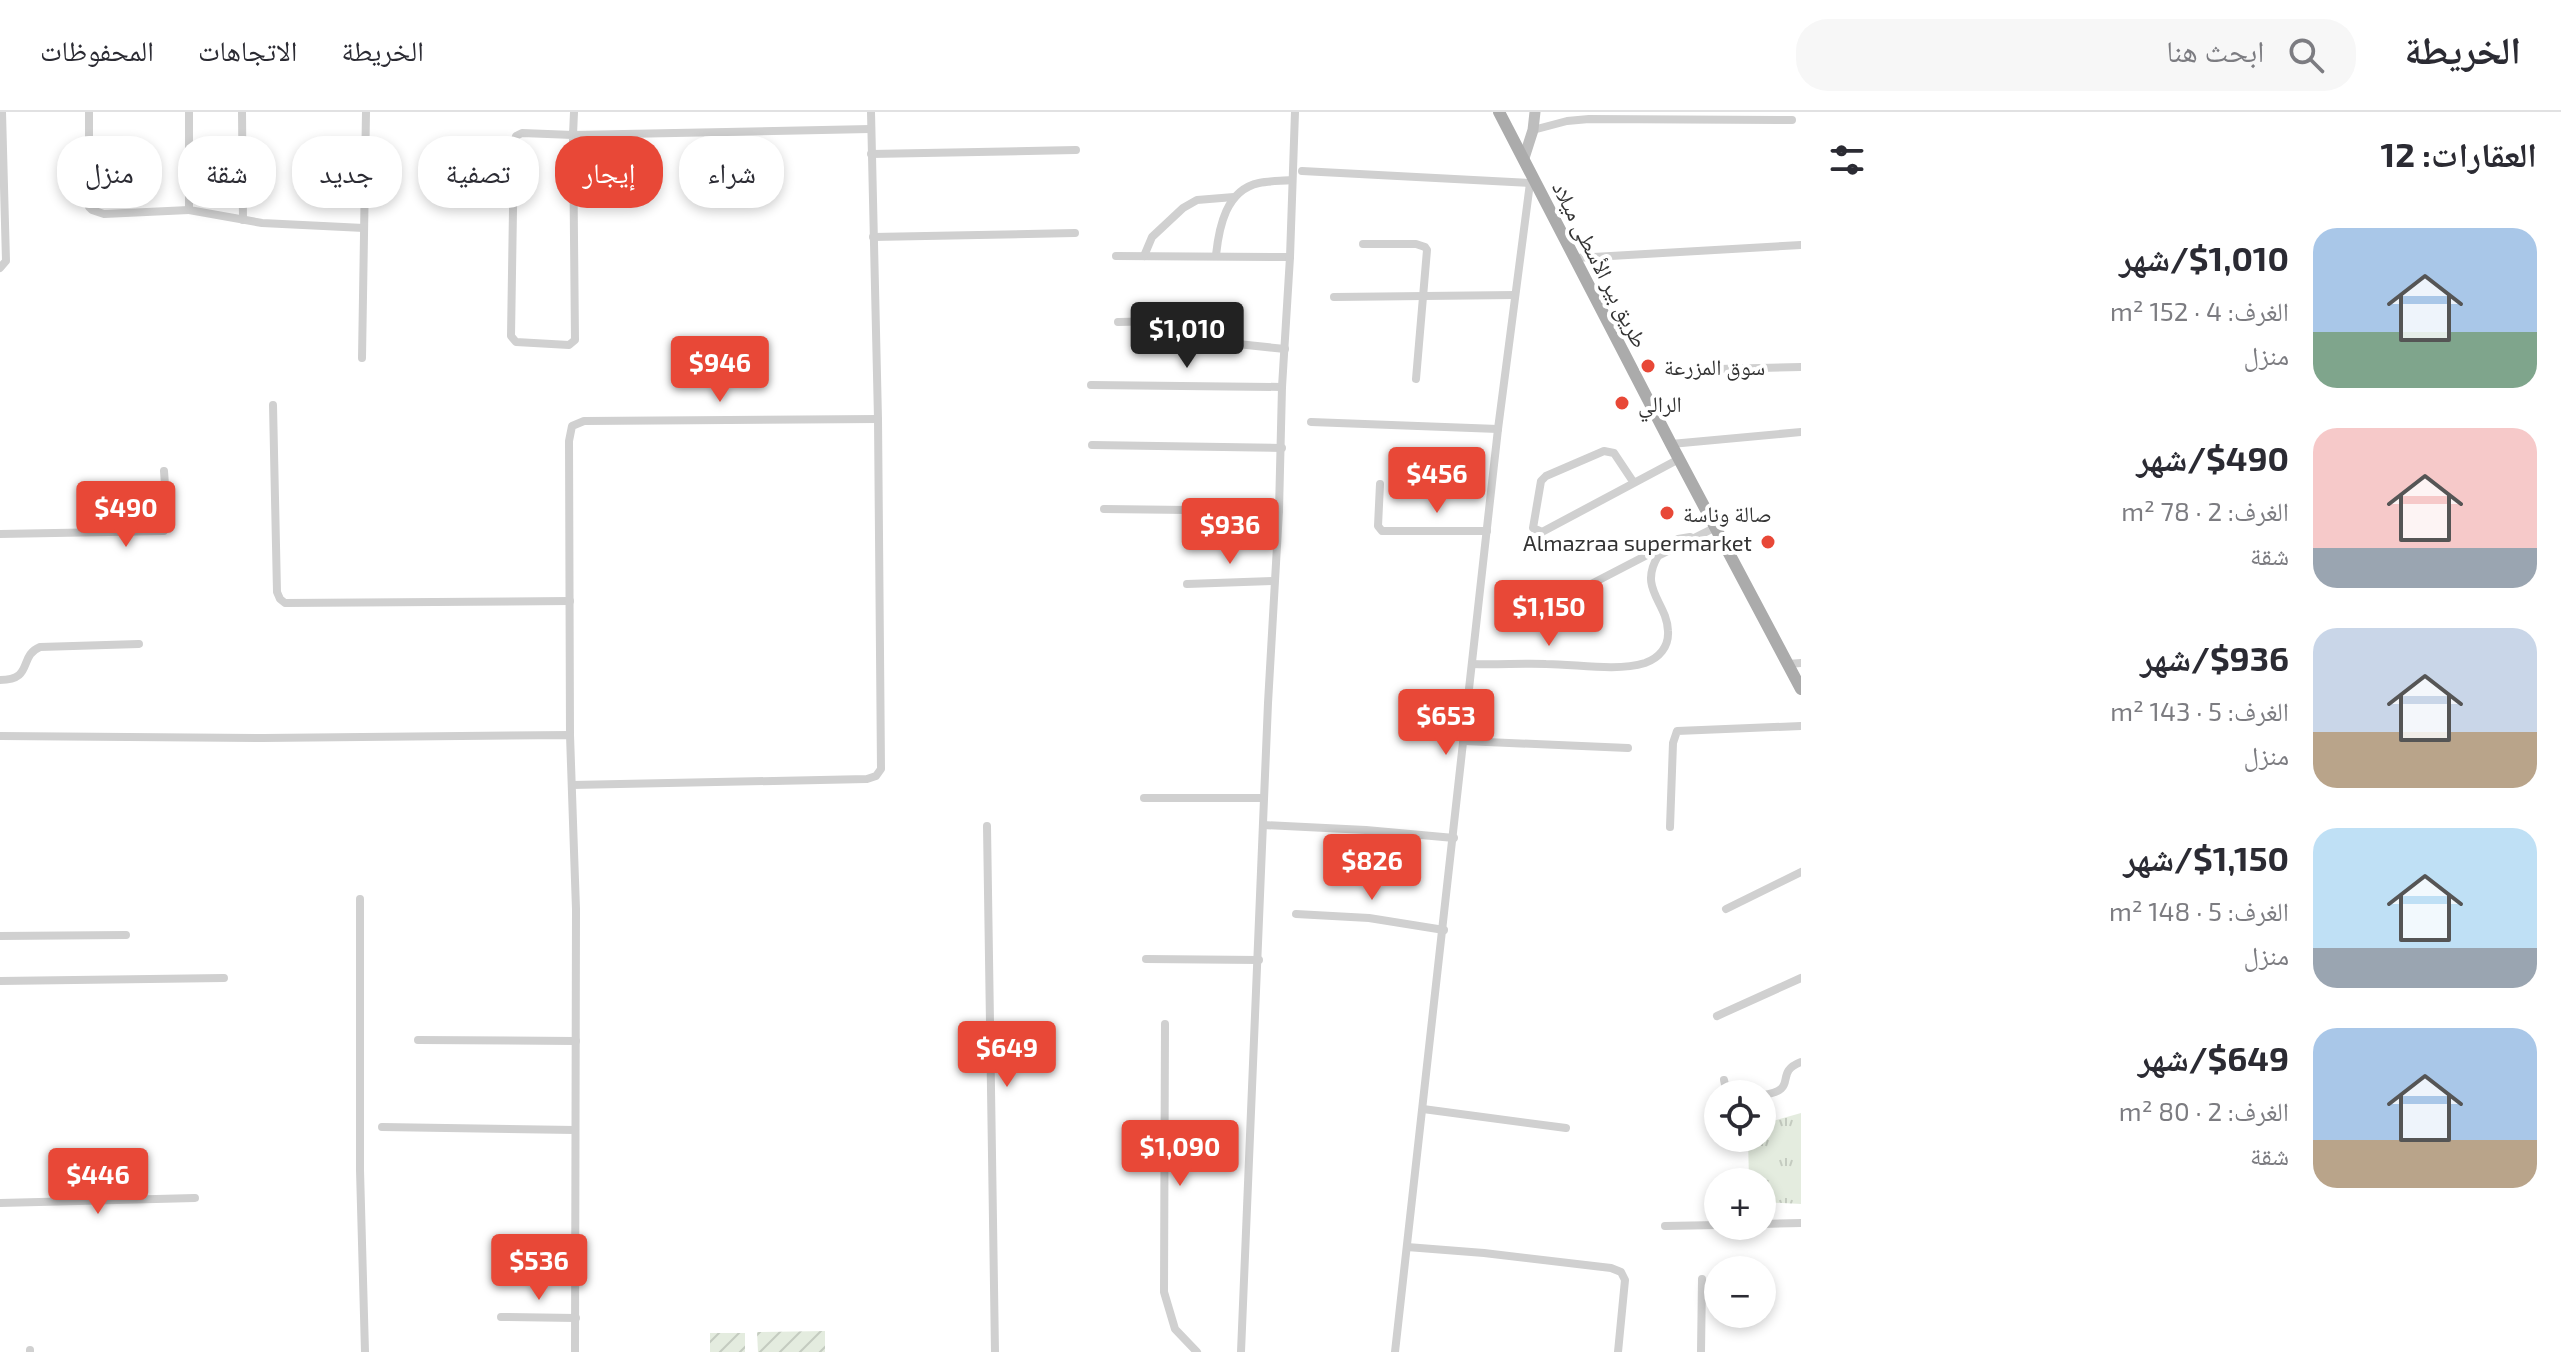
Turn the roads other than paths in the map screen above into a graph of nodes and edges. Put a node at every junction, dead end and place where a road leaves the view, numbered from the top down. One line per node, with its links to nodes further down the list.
1 (2, 112): 22 (street)
2 (89, 112): 24 (street)
3 (189, 112): 24 (street)
4 (242, 112): 25 (street)
5 (366, 112): 26 (street)
6 (574, 112): 15 (street)
7 (871, 112): 13 (street)
8 (1295, 112): 20 (street)
9 (1499, 112): 18 (main road, طريق بير الأسطى ميلاد)
10 (1535, 112): 14 (main road)
11 (1580, 116): 12 (street); 14 (street)
12 (1792, 120)
13 (870, 129): 15 (street); 17 (street)
14 (1533, 130): 18 (main road)
15 (573, 135): 15 (street)
16 (1076, 150): 17 (street)
17 (871, 154): 28 (street)
18 (1524, 158): 21 (main road, طريق بير الأسطى ميلاد)
19 (1302, 171): 21 (street)
20 (1291, 180): 23 (street); 34 (street)
21 (1533, 180): 35 (main road, طريق بير الأسطى ميلاد); 37 (street)
22 (2, 191): 36 (street)
23 (1234, 197): 31 (street); 33 (street)
24 (189, 210): 25 (street)
25 (243, 220): 26 (street)
26 (364, 228): 42 (street)
27 (1075, 233): 28 (street)
28 (873, 237): 49 (street)
29 (1363, 244): 38 (street)
30 (1801, 245): 35 (street)
31 (1216, 255): 33 (street); 34 (street)
32 (1116, 256): 33 (street)
33 (1144, 256)
34 (1290, 257): 41 (street)
35 (1576, 258): 53 (main road, طريق بير الأسطى ميلاد)
36 (0, 268)
37 (1515, 295): 38 (street); 51 (street)
38 (1423, 296): 39 (street); 45 (street)
39 (1334, 297)
40 (1118, 322): 41 (street)
41 (1285, 349): 47 (street)
42 (362, 358)
43 (1801, 367): 44 (street)
44 (1718, 369)
45 (1416, 379)
46 (1091, 385): 47 (street)
47 (1282, 387): 55 (street)
48 (273, 405): 69 (street)
49 (878, 419): 69 (street); 80 (street)
50 (1311, 422): 51 (street)
51 (1498, 429): 63 (street)
52 (1801, 432): 53 (street)
53 (1671, 444): 56 (main road, طريق بير الأسطى ميلاد)
54 (1092, 445): 55 (street)
55 (1282, 448): 61 (street)
56 (1679, 459): 58 (street); 62 (main road, طريق بير الأسطى ميلاد)
57 (164, 471): 64 (street)
58 (1634, 483): 58 (street)
59 (1380, 484): 63 (street)
60 (1104, 509): 61 (street)
61 (1279, 511): 66 (street)
62 (1716, 527): 65 (street); 72 (main road, طريق بير الأسطى ميلاد)
63 (1487, 531): 71 (street)
64 (0, 534)
65 (1695, 537): 68 (street); 71 (street)
66 (1274, 581): 67 (street); 82 (street)
67 (1187, 584)
68 (1570, 595)
69 (570, 601): 76 (street)
70 (139, 644): 73 (street)
71 (1472, 664): 78 (street)
72 (1795, 664): 74 (main road, طريق بير الأسطى ميلاد)
73 (0, 680)
74 (1801, 689)
75 (1801, 726): 85 (street)
76 (570, 735): 77 (street); 80 (street)
77 (0, 736)
78 (1464, 741): 79 (street); 86 (street)
79 (1628, 748)
80 (572, 785): 102 (street)
81 (1144, 798): 82 (street)
82 (1264, 798): 83 (street)
83 (1263, 825): 86 (street); 95 (street)
84 (987, 826): 121 (street)
85 (1670, 827)
86 (1454, 838): 91 (street)
87 (1801, 872): 89 (street)
88 (360, 899): 119 (street)
89 (1726, 909)
90 (1296, 914): 91 (street)
91 (1444, 930): 105 (street)
92 (126, 935): 93 (street)
93 (0, 936)
94 (1146, 959): 95 (street)
95 (1259, 960): 123 (street)
96 (224, 978): 98 (street)
97 (1801, 978): 99 (street)
98 (0, 981)
99 (1717, 1016)
100 (1165, 1024): 122 (street)
101 (418, 1040): 102 (street)
102 (576, 1041): 108 (street)
103 (1801, 1062): 104 (street)
104 (1776, 1092)
105 (1423, 1109): 107 (street); 115 (street)
106 (382, 1127): 108 (street)
107 (1566, 1128)
108 (575, 1130): 118 (street)
109 (195, 1198): 110 (street)
110 (0, 1203)
111 (1801, 1223): 112 (street)
112 (1776, 1224)
113 (1704, 1225): 114 (street)
114 (1665, 1226)
115 (1407, 1247): 124 (street); 125 (street)
116 (1702, 1279): 126 (street)
117 (501, 1317): 118 (street)
118 (576, 1318): 120 (street)
119 (365, 1352)
120 (575, 1352)
121 (995, 1352)
122 (1197, 1352)
123 (1241, 1352)
124 (1395, 1352)
125 (1618, 1352)
126 (1701, 1352)

